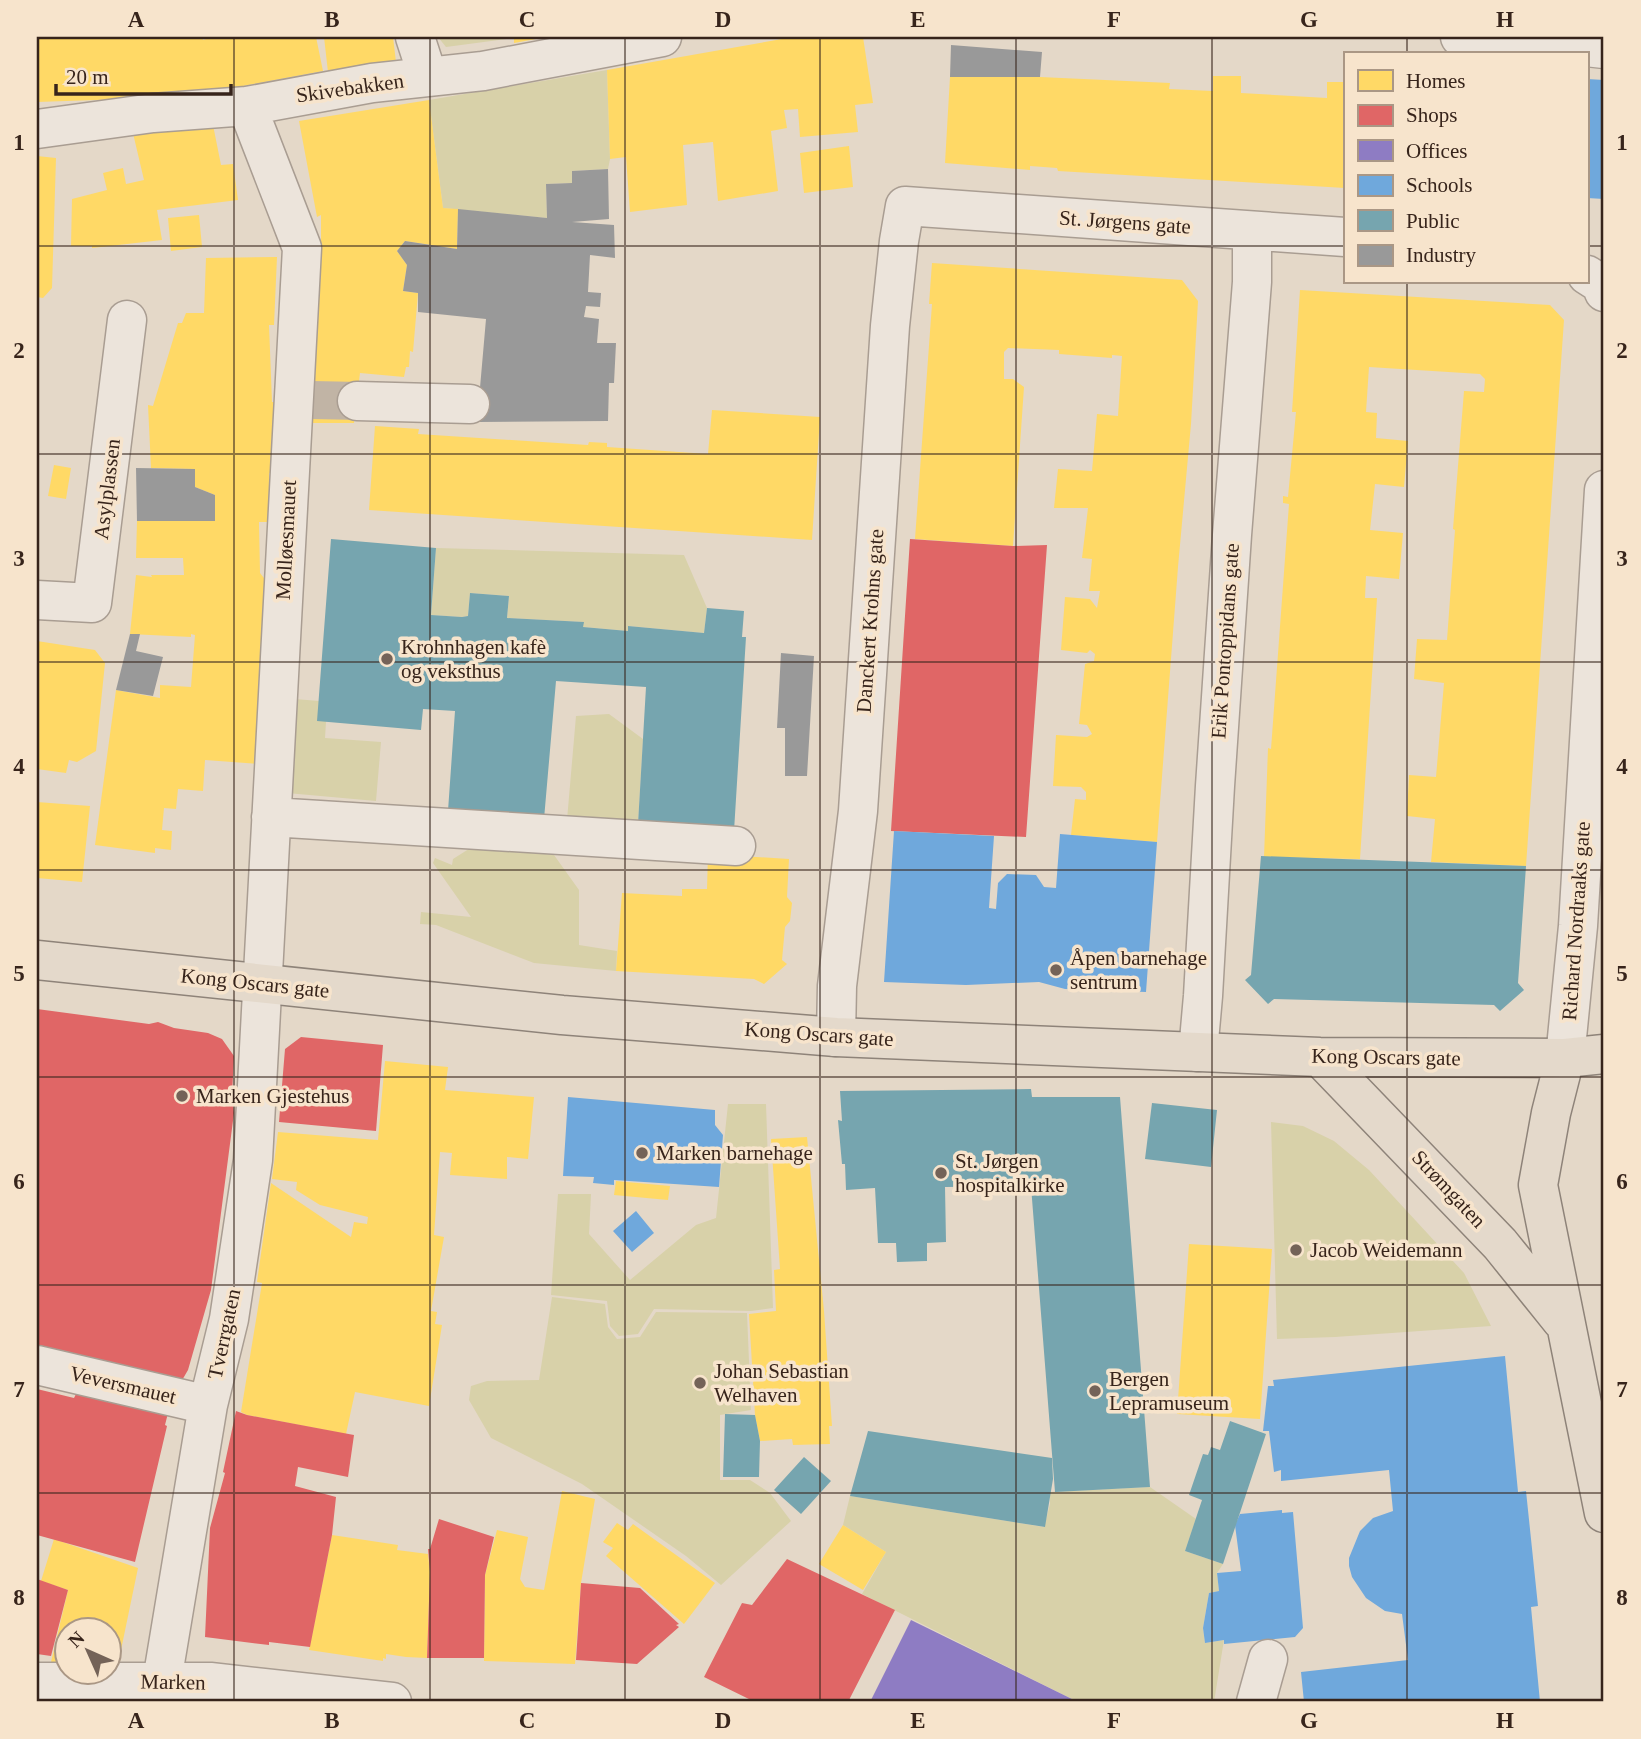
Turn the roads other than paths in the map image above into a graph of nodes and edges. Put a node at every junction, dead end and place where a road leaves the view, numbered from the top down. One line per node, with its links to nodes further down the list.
1 (415, 37): 5 (street)
2 (662, 37): 5 (street, Skivebakken)
3 (1460, 37): 4 (street)
4 (1604, 49)
5 (428, 77): 6 (street, Skivebakken)
6 (247, 106): 7 (street, Skivebakken); 16 (street, Molløesmauet)
7 (37, 129)
8 (905, 206): 9 (street, St. Jørgens gate); 20 (street, Danckert Krohns gate)
9 (1252, 231): 10 (street, St. Jørgens gate); 21 (street, Erik Pontoppidans gate)
10 (1344, 237)
11 (127, 320): 15 (street, Asylplassen)
12 (357, 401): 13 (street)
13 (470, 404)
14 (1604, 491): 24 (street, Richard Nordraaks gate)
15 (37, 600)
16 (271, 817): 17 (street); 19 (street, Molløesmauet)
17 (736, 846)
18 (37, 960): 19 (main road, Kong Oscars gate)
19 (261, 985): 20 (main road, Kong Oscars gate); 27 (street, Tverrgaten)
20 (836, 1037): 21 (main road, Kong Oscars gate)
21 (1198, 1052): 23 (main road, Kong Oscars gate)
22 (1604, 1054): 24 (main road, Kong Oscars gate)
23 (1320, 1057): 24 (main road, Kong Oscars gate); 25 (main road, Strømgaten)
24 (1565, 1058): 25 (main road, Strømgaten)
25 (1568, 1329): 28 (main road, Strømgaten)
26 (37, 1365): 27 (street, Veversmauet)
27 (208, 1405): 30 (street, Tverrgaten)
28 (1604, 1513)
29 (1268, 1659): 34 (street)
30 (162, 1681): 31 (street, Marken); 32 (street, Marken)
31 (37, 1682)
32 (210, 1692): 33 (street, Marken)
33 (392, 1702)
34 (1256, 1702)

